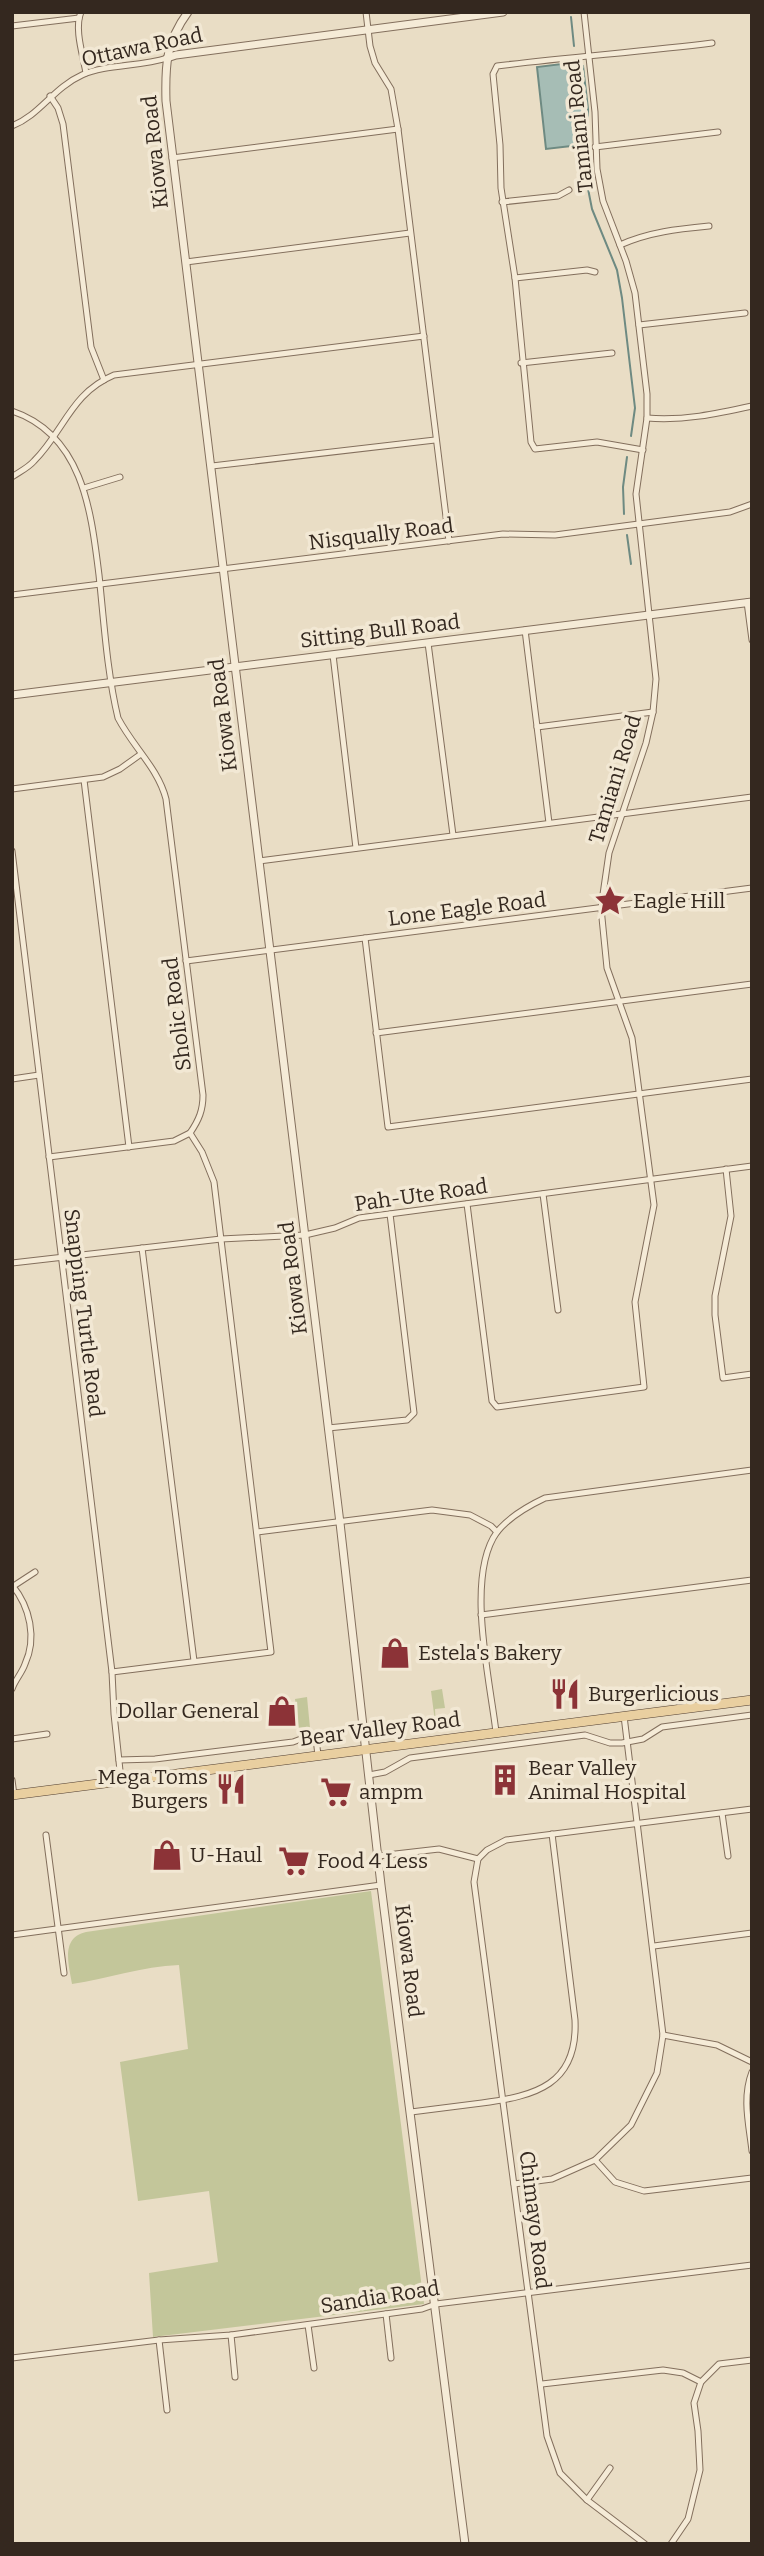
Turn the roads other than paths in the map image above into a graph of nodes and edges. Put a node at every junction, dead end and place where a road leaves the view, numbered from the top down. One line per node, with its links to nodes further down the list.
1 (188, 12): 10 (street, Kiowa Road)
2 (366, 12): 7 (street)
3 (503, 12): 7 (street, Ottawa Road)
4 (584, 12): 9 (street, Tamiani Road)
5 (80, 15): 6 (street); 11 (street)
6 (12, 26)
7 (368, 29): 10 (street, Ottawa Road); 14 (street)
8 (712, 43): 9 (street)
9 (588, 54): 16 (street, Tamiani Road); 19 (street)
10 (167, 58): 11 (street, Ottawa Road); 17 (street, Kiowa Road)
11 (86, 73): 12 (street, Ottawa Road)
12 (50, 96): 13 (street, Ottawa Road); 32 (street)
13 (12, 126)
14 (398, 130): 17 (street); 21 (street)
15 (718, 132): 16 (street)
16 (595, 147): 22 (street, Tamiani Road)
17 (172, 158): 23 (street, Kiowa Road)
18 (569, 190): 19 (street)
19 (502, 202): 25 (street)
20 (709, 226): 22 (street)
21 (410, 233): 23 (street); 28 (street)
22 (620, 245): 27 (street, Tamiani Road)
23 (186, 262): 31 (street, Kiowa Road)
24 (596, 272): 25 (street)
25 (515, 278): 30 (street)
26 (745, 313): 27 (street)
27 (639, 325): 35 (street, Tamiani Road)
28 (424, 336): 31 (street); 37 (street)
29 (612, 353): 30 (street)
30 (521, 363): 38 (street)
31 (197, 364): 32 (street); 39 (street, Kiowa Road)
32 (104, 380): 36 (street)
33 (752, 406): 35 (street)
34 (12, 411): 36 (street, Sholic Road)
35 (647, 418): 38 (street, Tamiani Road)
36 (54, 436): 40 (street); 42 (street, Sholic Road)
37 (435, 440): 39 (street); 45 (street)
38 (643, 450): 44 (street, Tamiani Road)
39 (212, 466): 46 (street, Kiowa Road)
40 (12, 477)
41 (120, 477): 42 (street)
42 (84, 488): 47 (street, Sholic Road)
43 (752, 504): 44 (street, Nisqually Road)
44 (639, 524): 45 (street, Nisqually Road); 50 (street, Tamiani Road)
45 (449, 541): 46 (street, Nisqually Road)
46 (224, 570): 47 (street, Nisqually Road); 55 (street, Kiowa Road)
47 (100, 584): 48 (street, Nisqually Road); 56 (street, Sholic Road)
48 (12, 595)
49 (749, 602): 50 (street, Sitting Bull Road); 52 (street)
50 (651, 614): 51 (street, Sitting Bull Road); 58 (street, Tamiani Road)
51 (525, 631): 53 (street, Sitting Bull Road); 59 (street)
52 (752, 640)
53 (428, 643): 54 (street, Sitting Bull Road); 66 (street)
54 (333, 655): 55 (street, Sitting Bull Road); 67 (street)
55 (235, 668): 56 (street, Sitting Bull Road); 69 (street, Kiowa Road)
56 (112, 683): 57 (street, Sitting Bull Road); 60 (street, Sholic Road)
57 (12, 695)
58 (653, 712): 59 (street); 64 (street, Tamiani Road)
59 (537, 727): 65 (street)
60 (141, 754): 61 (street); 74 (street, Sholic Road)
61 (84, 780): 62 (street); 83 (street)
62 (12, 789)
63 (752, 797): 64 (street)
64 (621, 813): 65 (street); 71 (street, Tamiani Road)
65 (549, 823): 66 (street)
66 (453, 835): 67 (street)
67 (356, 848): 69 (street)
68 (12, 850): 78 (street, Snapping Turtle Road)
69 (258, 861): 73 (street, Kiowa Road)
70 (752, 888): 71 (street, Lone Eagle Road)
71 (601, 908): 72 (street, Lone Eagle Road); 76 (street, Tamiani Road)
72 (365, 938): 73 (street, Lone Eagle Road); 77 (street)
73 (271, 951): 74 (street, Lone Eagle Road); 91 (street, Kiowa Road)
74 (186, 961): 82 (street, Sholic Road)
75 (752, 984): 76 (street)
76 (618, 1001): 77 (street); 81 (street, Tamiani Road)
77 (376, 1033): 81 (street)
78 (39, 1075): 79 (street); 84 (street, Snapping Turtle Road)
79 (12, 1079)
80 (752, 1079): 81 (street)
81 (640, 1093): 87 (street, Tamiani Road)
82 (190, 1133): 83 (street); 92 (street)
83 (129, 1147): 84 (street)
84 (49, 1157): 94 (street, Snapping Turtle Road)
85 (752, 1166): 86 (street, Pah-Ute Road)
86 (726, 1169): 87 (street, Pah-Ute Road); 97 (street)
87 (650, 1180): 88 (street, Pah-Ute Road); 89 (street, Tamiani Road)
88 (544, 1194): 89 (street, Pah-Ute Road); 96 (street)
89 (467, 1204): 90 (street, Pah-Ute Road)
90 (390, 1214): 91 (street, Pah-Ute Road); 98 (street)
91 (305, 1235): 92 (street, Pah-Ute Road); 98 (street, Kiowa Road)
92 (221, 1238): 93 (street, Pah-Ute Road); 101 (street)
93 (142, 1248): 94 (street, Pah-Ute Road); 107 (street)
94 (61, 1257): 95 (street, Pah-Ute Road); 108 (street, Snapping Turtle Road)
95 (12, 1264)
96 (558, 1310)
97 (752, 1374)
98 (328, 1428): 100 (street, Kiowa Road)
99 (752, 1470): 102 (street)
100 (340, 1523): 101 (street); 102 (street); 117 (street, Kiowa Road)
101 (257, 1532): 107 (street)
102 (497, 1532): 106 (street)
103 (35, 1572): 105 (street)
104 (752, 1580): 106 (street)
105 (13, 1586): 109 (street)
106 (481, 1615): 113 (street)
107 (194, 1661): 108 (street)
108 (112, 1672): 119 (street, Snapping Turtle Road)
109 (12, 1689)
110 (752, 1700): 112 (main road, Bear Valley Road)
111 (752, 1715): 116 (street)
112 (624, 1716): 113 (main road, Bear Valley Road); 116 (street)
113 (496, 1732): 117 (main road, Bear Valley Road)
114 (47, 1734): 115 (street)
115 (12, 1739)
116 (628, 1742): 120 (street); 126 (street)
117 (366, 1749): 118 (main road, Bear Valley Road); 120 (street, Kiowa Road)
118 (318, 1755): 119 (street); 122 (main road, Bear Valley Road)
119 (119, 1760): 122 (street, Snapping Turtle Road)
120 (369, 1775): 129 (street, Kiowa Road)
121 (12, 1780): 123 (street)
122 (121, 1780): 123 (main road, Bear Valley Road)
123 (13, 1795)
124 (752, 1809): 125 (street)
125 (722, 1813): 126 (street); 130 (street)
126 (637, 1823): 127 (street); 136 (street)
127 (552, 1834): 131 (street); 141 (street)
128 (46, 1835): 133 (street)
129 (378, 1856): 131 (street); 132 (street, Kiowa Road)
130 (728, 1856)
131 (478, 1859): 141 (street, Chimayo Road)
132 (381, 1885): 133 (street); 142 (street, Kiowa Road)
133 (58, 1929): 135 (street); 137 (street)
134 (752, 1933): 136 (street)
135 (12, 1936)
136 (654, 1946): 138 (street)
137 (64, 1973)
138 (663, 2035): 139 (street); 144 (street)
139 (752, 2062)
140 (752, 2072): 143 (street)
141 (504, 2100): 142 (street); 146 (street, Chimayo Road)
142 (411, 2112): 149 (street, Kiowa Road)
143 (752, 2151)
144 (595, 2160): 145 (street); 146 (street)
145 (752, 2178)
146 (514, 2184): 148 (street, Chimayo Road)
147 (752, 2264): 148 (street, Sandia Road)
148 (528, 2291): 149 (street, Sandia Road); 160 (street, Chimayo Road)
149 (436, 2304): 150 (street, Sandia Road); 164 (street, Kiowa Road)
150 (386, 2314): 151 (street, Sandia Road); 155 (street)
151 (308, 2325): 152 (street, Sandia Road); 157 (street)
152 (231, 2335): 153 (street, Sandia Road); 158 (street)
153 (159, 2340): 154 (street, Sandia Road); 161 (street)
154 (12, 2358)
155 (391, 2358)
156 (752, 2360): 159 (street)
157 (314, 2368)
158 (235, 2377)
159 (701, 2382): 160 (street); 166 (street)
160 (541, 2384): 163 (street, Chimayo Road)
161 (167, 2410)
162 (610, 2468): 163 (street)
163 (587, 2500): 165 (street, Chimayo Road)
164 (465, 2544)
165 (645, 2544)
166 (671, 2544)

